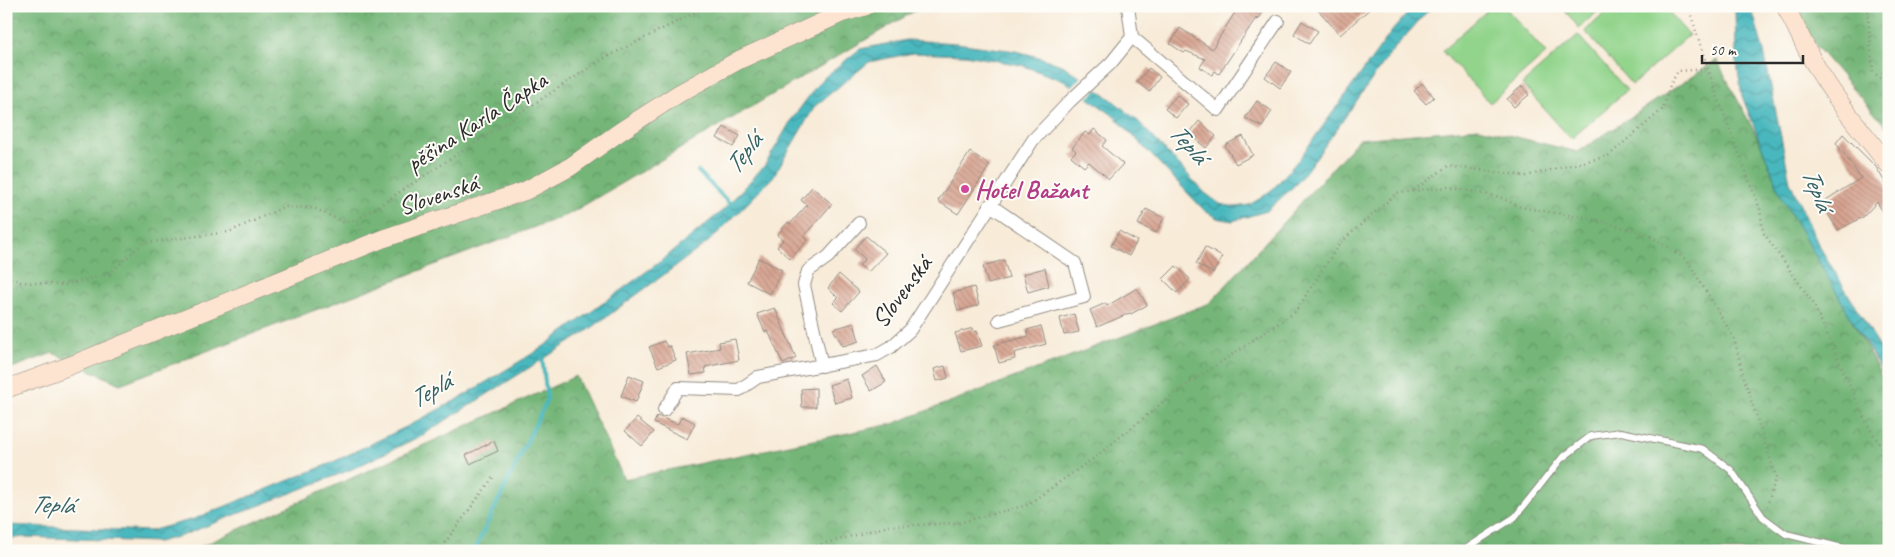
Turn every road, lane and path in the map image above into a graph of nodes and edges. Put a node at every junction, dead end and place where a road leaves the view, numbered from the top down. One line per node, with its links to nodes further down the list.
1 (708, 6): 15 (path, pěšina Karla Čapka)
2 (866, 6): 18 (street, Slovenská)
3 (1128, 6): 8 (street)
4 (1688, 6): 9 (path)
5 (1785, 6): 11 (street)
6 (1867, 6): 10 (path)
7 (1278, 21): 8 (street)
8 (1132, 37): 13 (street, Slovenská)
9 (1708, 68): 12 (path); 20 (path)
10 (1889, 87)
11 (1889, 165)
12 (1412, 191): 22 (path); 24 (path)
13 (990, 205): 16 (street); 17 (street, Slovenská)
14 (859, 223): 17 (street)
15 (6, 277)
16 (999, 320)
17 (822, 366): 19 (street, Slovenská)
18 (6, 389)
19 (664, 410)
20 (1889, 460)
21 (494, 476): 23 (path)
22 (1763, 517): 25 (lane); 26 (lane)
23 (438, 551)
24 (797, 551)
25 (1456, 551)
26 (1855, 551)

